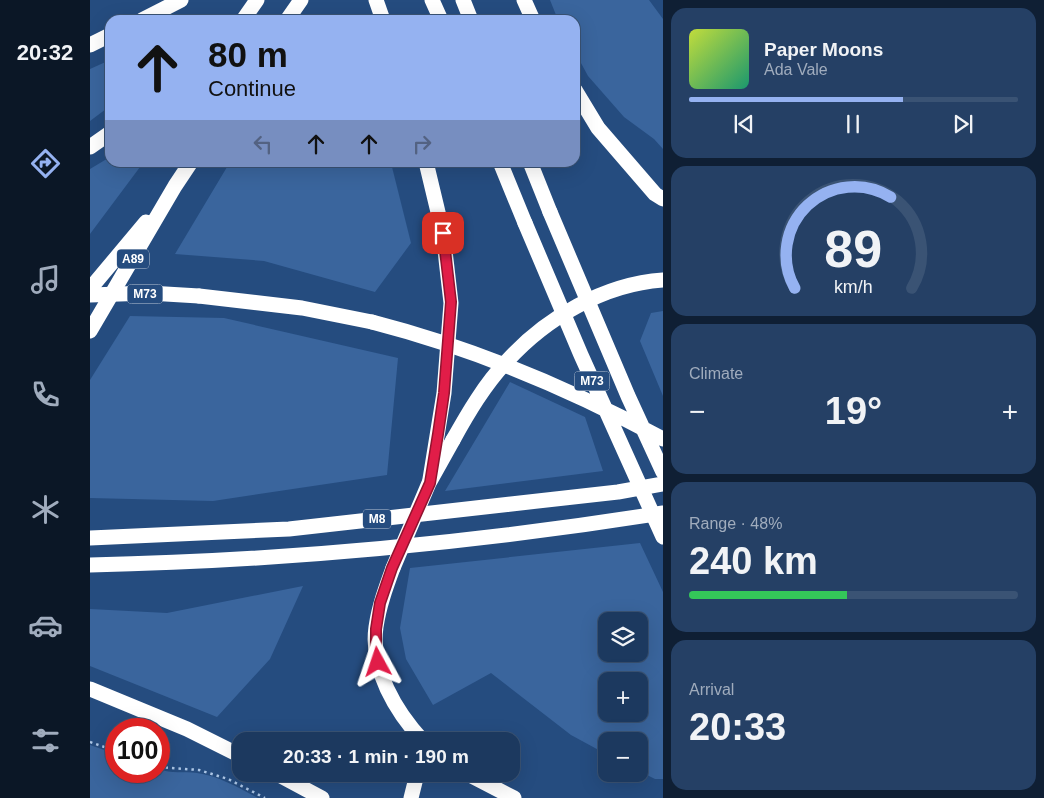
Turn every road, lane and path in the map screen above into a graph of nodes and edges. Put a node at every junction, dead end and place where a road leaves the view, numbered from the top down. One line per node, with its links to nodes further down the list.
1 (181, 0): 7 (highway)
2 (257, 0): 8 (highway)
3 (301, 0): 9 (highway)
4 (432, 0): 10 (highway)
5 (463, 0): 11 (highway)
6 (524, 0): 12 (highway)
7 (152, 15)
8 (246, 15)
9 (290, 15)
10 (439, 15)
11 (470, 15)
12 (531, 15)
13 (105, 37): 14 (highway)
14 (90, 44)
15 (580, 98): 23 (highway)
16 (105, 136): 17 (highway)
17 (90, 147)
18 (188, 167): 22 (highway, A89)
19 (427, 167): 30 (highway, bridge)
20 (502, 167): 33 (highway, M73, bridge)
21 (532, 167): 29 (highway, M73, bridge)
22 (175, 186): 25 (highway); 27 (highway, A89)
23 (663, 199)
24 (663, 280): 30 (highway, M8, bridge)
25 (90, 289)
26 (90, 295): 28 (highway, M73, bridge)
27 (90, 331)
28 (663, 439)
29 (663, 472)
30 (430, 483): 37 (highway, M8, bridge)
31 (663, 484): 34 (highway, M8)
32 (663, 514): 35 (highway, M8)
33 (663, 537)
34 (90, 538)
35 (90, 565)
36 (90, 689): 40 (highway)
37 (414, 732)
38 (90, 742): 39 (path)
39 (105, 747)
40 (232, 752)
41 (170, 768): 46 (path)
42 (291, 782): 47 (highway)
43 (415, 782): 45 (highway)
44 (483, 782): 48 (highway)
45 (412, 797)
46 (265, 798)
47 (322, 798)
48 (514, 798)

